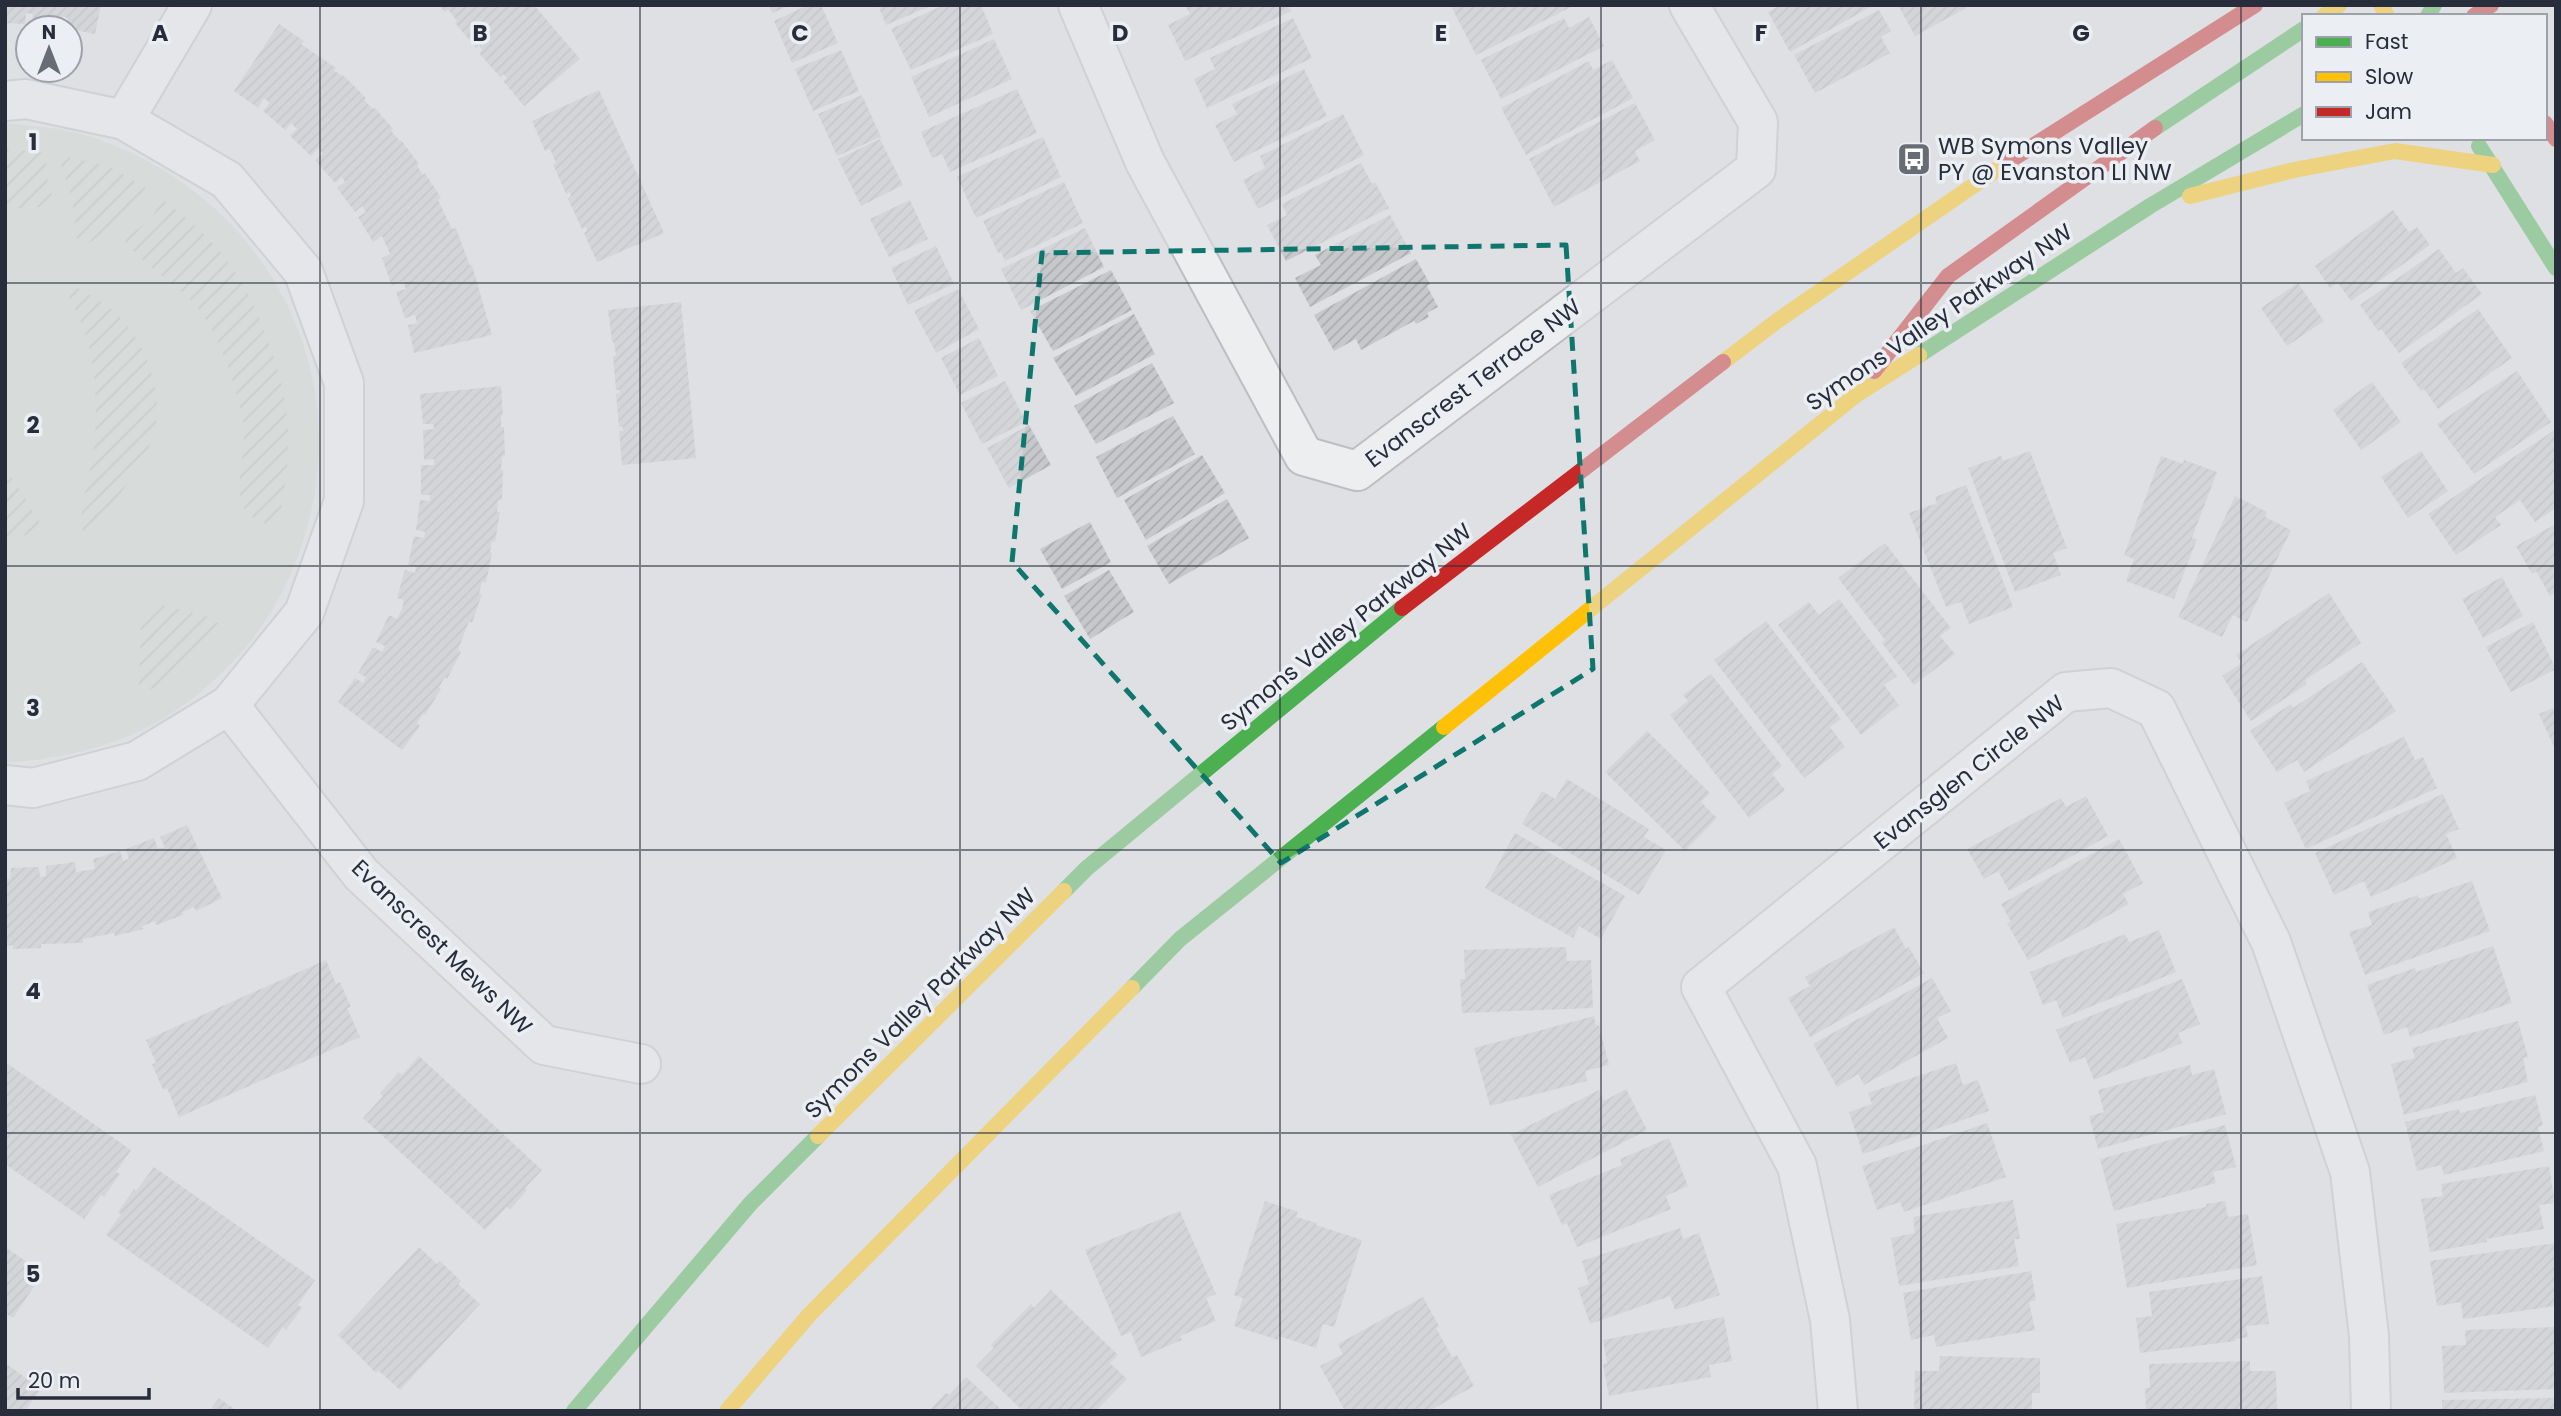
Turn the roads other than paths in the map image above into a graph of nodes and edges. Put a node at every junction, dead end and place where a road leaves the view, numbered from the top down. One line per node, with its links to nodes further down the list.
1 (192, 5): 8 (street)
2 (1078, 5): 3 (street, Evanscrest Terrace NW)
3 (1689, 5)
4 (2255, 5): 17 (main road, Symons Valley Parkway NW)
5 (2302, 30): 13 (main road)
6 (5, 101): 8 (street)
7 (2302, 115): 11 (main road, Symons Valley Parkway NW)
8 (124, 120): 14 (street)
9 (2474, 140): 10 (main road)
10 (2493, 165): 11 (main road); 12 (main road)
11 (2150, 206): 13 (main road, Symons Valley Parkway NW)
12 (2556, 268)
13 (1856, 395): 18 (main road, Symons Valley Parkway NW)
14 (229, 705): 15 (street); 16 (street, Evanscrest Mews NW)
15 (5, 786)
16 (641, 1063)
17 (574, 1411)
18 (727, 1411)
19 (1838, 1411): 20 (street, Evansglen Circle NW)
20 (2371, 1411)

